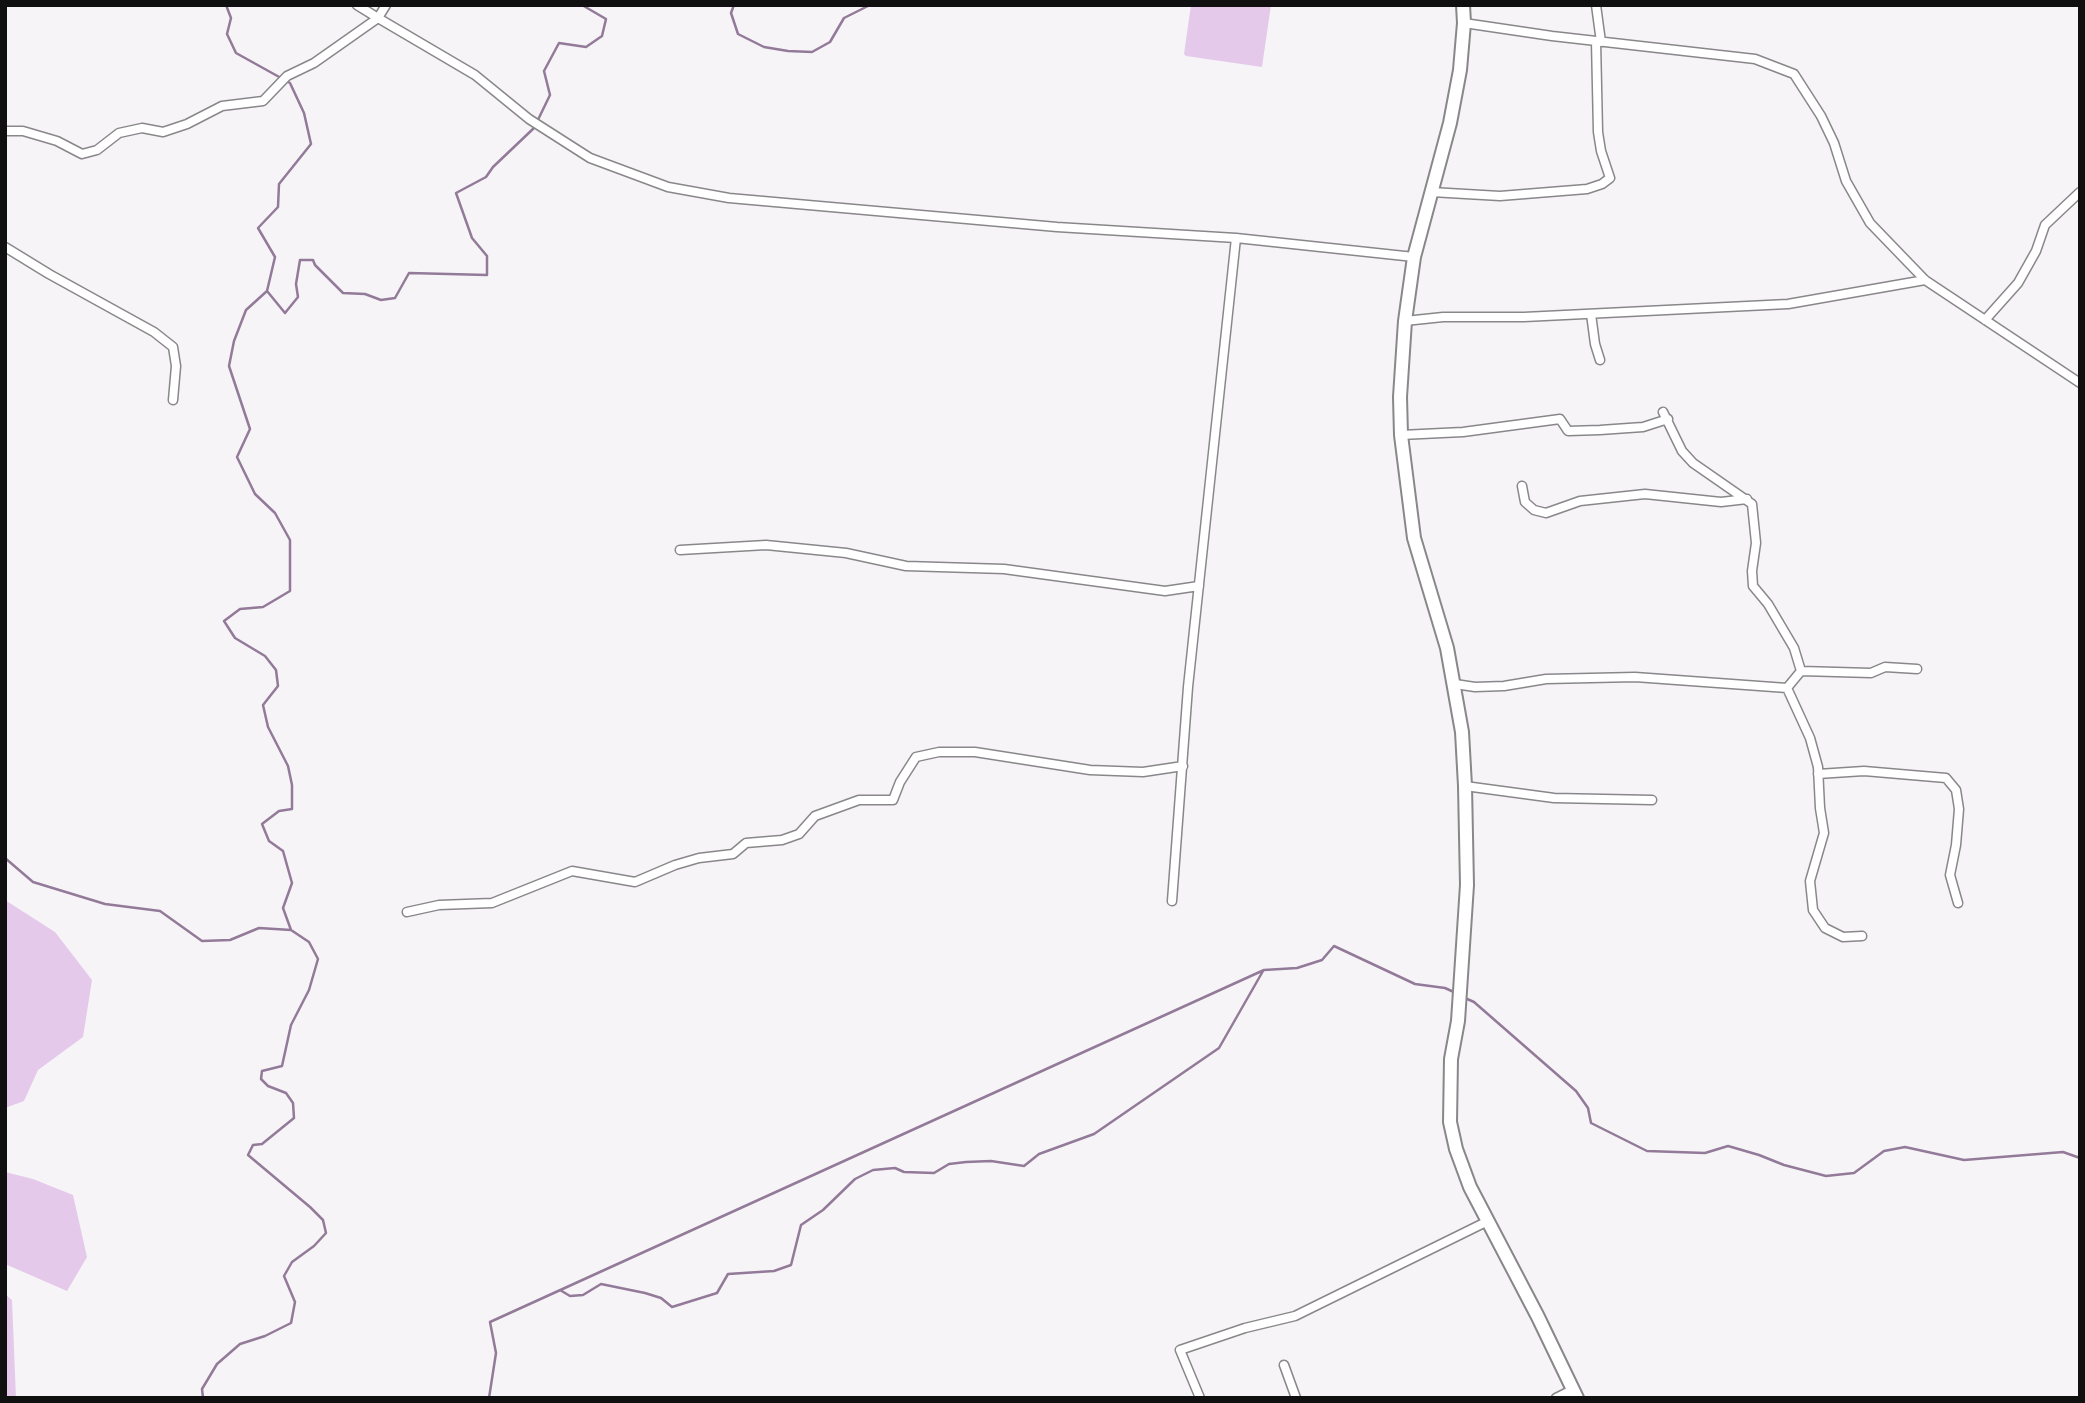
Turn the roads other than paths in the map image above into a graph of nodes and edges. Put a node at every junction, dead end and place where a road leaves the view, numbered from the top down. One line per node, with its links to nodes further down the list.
1 (357, 5): 5 (street)
2 (386, 5): 5 (street)
3 (1463, 5): 6 (main road)
4 (1596, 5): 7 (street)
5 (378, 18): 8 (street); 11 (street)
6 (1464, 23): 7 (street); 9 (main road)
7 (1598, 41): 9 (street); 14 (street)
8 (5, 131)
9 (1431, 192): 13 (main road)
10 (2080, 192): 16 (street)
11 (1236, 238): 13 (street); 25 (street)
12 (5, 247): 20 (street)
13 (1415, 257): 17 (main road)
14 (1925, 280): 15 (street); 16 (street)
15 (1591, 314): 17 (street); 18 (street)
16 (1985, 320): 19 (street)
17 (1405, 321): 21 (main road)
18 (1600, 360)
19 (2080, 383)
20 (173, 400)
21 (1401, 435): 23 (street); 28 (main road)
22 (1522, 486): 23 (street)
23 (1747, 499): 27 (street)
24 (680, 550): 25 (street)
25 (1199, 586): 30 (street)
26 (1917, 668): 27 (street)
27 (1801, 671): 29 (street)
28 (1455, 684): 29 (street); 32 (main road)
29 (1787, 688): 31 (street)
30 (1183, 766): 34 (street); 36 (street)
31 (1818, 775): 35 (street); 37 (street)
32 (1465, 786): 33 (street); 38 (main road)
33 (1652, 800)
34 (1172, 901)
35 (1958, 903)
36 (407, 912)
37 (1862, 936)
38 (1488, 1221): 40 (main road); 41 (street)
39 (1284, 1365): 42 (street)
40 (1576, 1393): 43 (street)
41 (1200, 1398)
42 (1296, 1398)
43 (1556, 1398)

